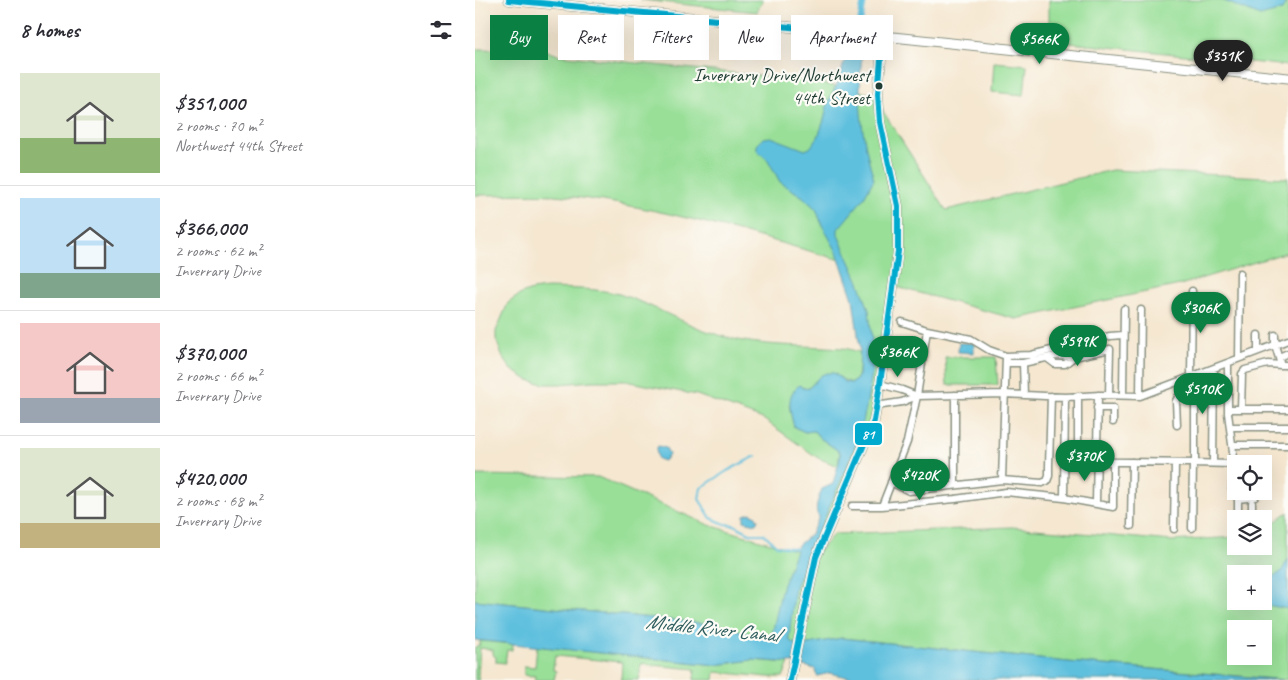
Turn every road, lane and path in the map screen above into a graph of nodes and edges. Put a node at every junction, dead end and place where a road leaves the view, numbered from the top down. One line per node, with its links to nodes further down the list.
1 (509, 0): 2 (street)
2 (791, 27)
3 (893, 37): 5 (street)
4 (881, 60): 29 (street)
5 (1288, 78)
6 (1240, 273): 22 (street)
7 (1191, 291): 28 (street)
8 (1124, 309): 12 (street)
9 (1141, 310): 40 (street)
10 (903, 322): 11 (street)
11 (927, 330): 23 (street); 37 (street)
12 (1123, 335): 15 (street); 36 (street)
13 (1258, 335): 19 (street)
14 (1275, 335): 17 (street)
15 (1110, 336): 18 (street); 23 (street)
16 (1288, 340): 17 (street)
17 (1275, 345): 19 (street); 21 (street)
18 (1110, 349): 25 (street); 35 (street)
19 (1258, 351): 22 (street)
20 (1288, 353): 21 (street)
21 (1279, 357): 26 (street)
22 (1239, 358): 24 (street)
23 (1006, 360): 25 (street); 32 (street)
24 (1228, 362): 27 (street); 46 (street)
25 (1023, 363): 33 (street)
26 (1284, 365): 47 (street)
27 (1214, 368): 28 (street); 63 (street)
28 (1193, 376): 40 (street); 42 (street)
29 (881, 384): 30 (street); 44 (street)
30 (903, 390): 37 (street); 43 (street)
31 (955, 394): 32 (street); 37 (street); 67 (street)
32 (1004, 394): 33 (street); 65 (street)
33 (1024, 395): 38 (street)
34 (1097, 395): 35 (street); 39 (street); 45 (street)
35 (1109, 395): 36 (street)
36 (1123, 395): 40 (street)
37 (917, 396): 43 (street); 66 (street)
38 (1051, 396): 41 (street); 65 (street)
39 (1078, 396): 41 (street); 58 (street)
40 (1140, 396)
41 (1065, 397): 57 (street)
42 (1195, 397): 50 (street); 62 (street)
43 (902, 402): 44 (street)
44 (876, 406): 77 (street)
45 (1097, 408): 49 (street); 56 (street)
46 (1228, 409): 47 (street); 51 (street)
47 (1241, 409): 48 (street)
48 (1288, 409)
49 (1113, 422)
50 (1177, 424)
51 (1230, 426): 52 (street); 53 (street)
52 (1288, 427)
53 (1232, 445): 54 (street); 55 (street)
54 (1288, 445)
55 (1232, 455)
56 (1096, 461): 58 (street); 59 (street); 69 (street)
57 (1065, 462): 58 (street); 68 (street)
58 (1078, 462)
59 (1113, 462): 60 (street); 69 (street)
60 (1132, 462): 61 (street); 74 (street)
61 (1175, 462): 62 (street); 76 (street)
62 (1194, 463): 63 (street); 75 (street)
63 (1213, 463): 64 (street)
64 (1227, 464)
65 (1002, 480): 67 (street)
66 (891, 482): 67 (street); 72 (street)
67 (955, 485)
68 (1064, 498): 69 (street); 72 (street)
69 (1095, 503)
70 (1252, 503): 73 (street)
71 (852, 506): 72 (street)
72 (882, 506)
73 (1252, 510)
74 (1131, 526)
75 (1192, 528)
76 (1174, 529)
77 (790, 680)

